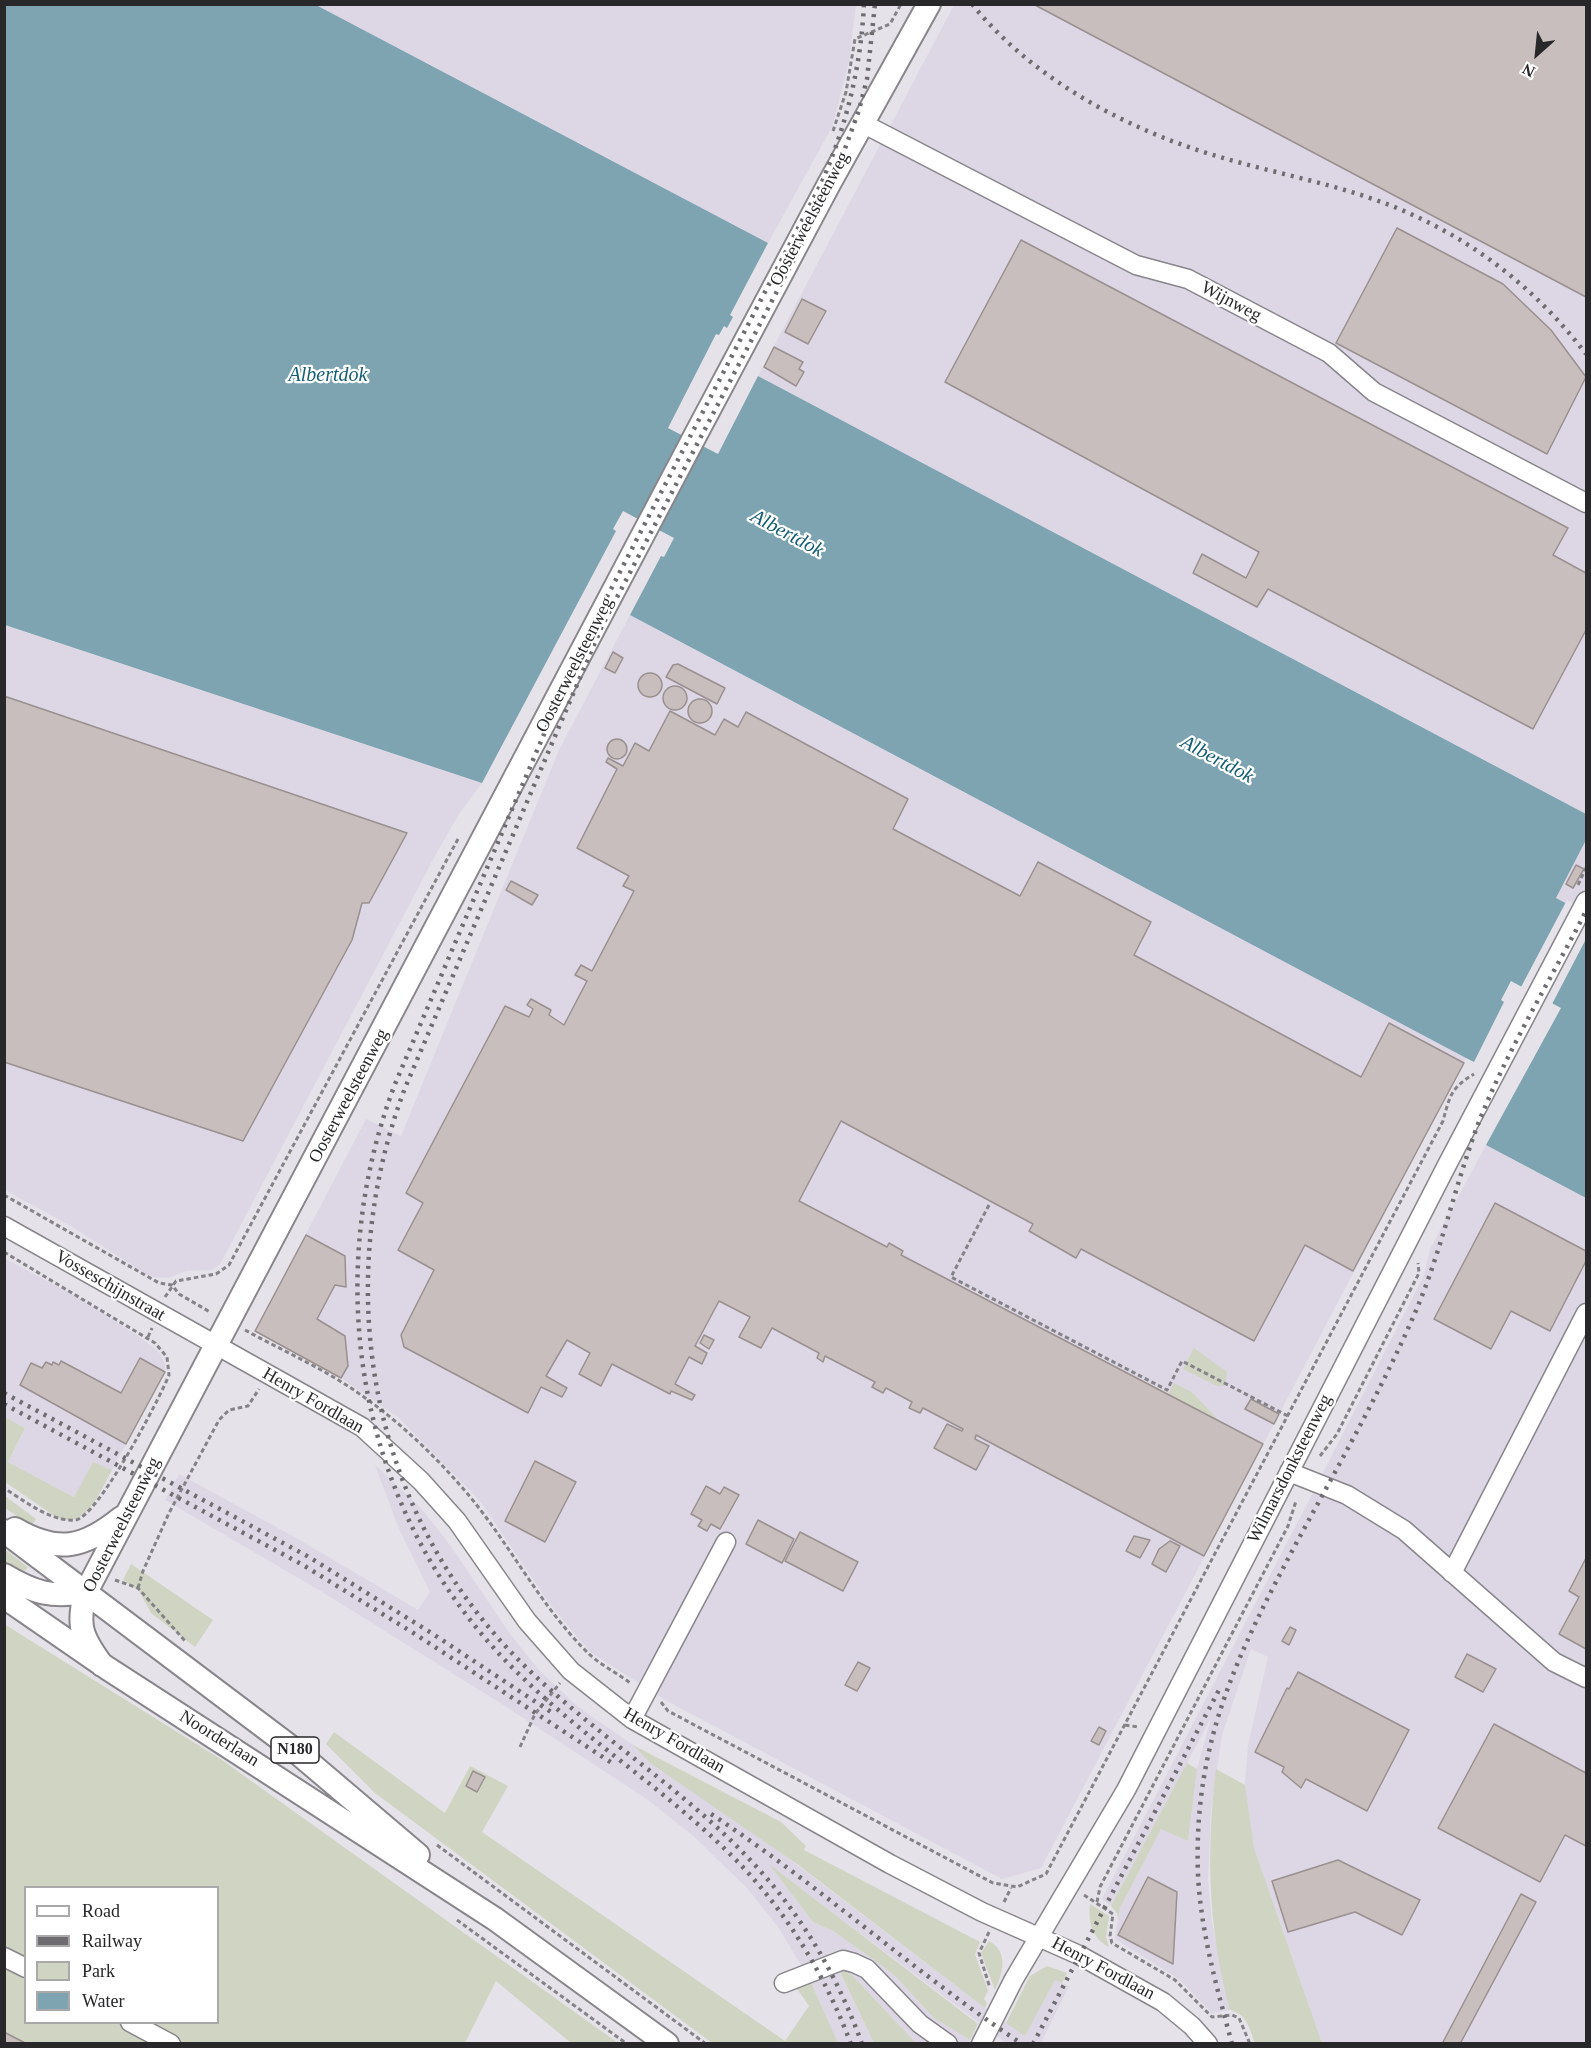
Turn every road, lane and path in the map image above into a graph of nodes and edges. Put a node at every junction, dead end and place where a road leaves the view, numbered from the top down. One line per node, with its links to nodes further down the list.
1 (929, 4): 2 (main road, Oosterweelsteenweg)
2 (862, 123): 3 (street, Wijnweg); 14 (main road, Oosterweelsteenweg)
3 (1587, 503)
4 (461, 833): 12 (path)
5 (1585, 904): 10 (street, Wilmarsdonksteenweg)
6 (1479, 1071): 18 (path)
7 (4, 1195): 12 (path)
8 (988, 1205): 18 (path)
9 (4, 1226): 15 (street, Vosseschijnstraat)
10 (1413, 1231): 19 (street, Wilmarsdonksteenweg); 20 (path)
11 (4, 1252): 21 (path)
12 (172, 1285): 14 (path)
13 (1587, 1313): 27 (street)
14 (228, 1322): 15 (main road, Oosterweelsteenweg); 16 (path)
15 (215, 1347): 17 (street, Henry Fordlaan); 22 (main road, Oosterweelsteenweg)
16 (280, 1349): 17 (path); 33 (path)
17 (267, 1374): 29 (path); 35 (street, Henry Fordlaan)
18 (1288, 1416): 41 (path)
19 (1289, 1472): 20 (street); 44 (street, Wilmarsdonksteenweg)
20 (1308, 1480): 27 (street); 56 (path)
21 (4, 1488)
22 (127, 1514): 23 (main road); 26 (main road, Oosterweelsteenweg)
23 (4, 1522)
24 (4, 1531): 30 (main road, Noorderlaan / N180)
25 (726, 1542): 37 (street)
26 (97, 1571): 29 (path); 30 (main road, Oosterweelsteenweg)
27 (1452, 1573): 36 (street)
28 (4, 1575): 30 (main road)
29 (138, 1588): 32 (path)
30 (86, 1592): 34 (main road, Oosterweelsteenweg); 43 (main road, Noorderlaan / N180)
31 (4, 1597): 34 (main road, Noorderlaan / N180)
32 (191, 1648)
33 (588, 1654): 35 (path); 37 (path)
34 (102, 1665): 43 (main road, Noorderlaan / N180)
35 (571, 1671): 38 (street, Henry Fordlaan); 39 (path)
36 (1587, 1678)
37 (646, 1694): 38 (street); 41 (path)
38 (632, 1719): 42 (street, Henry Fordlaan)
39 (520, 1747)
40 (428, 1839): 52 (path)
41 (1011, 1888): 42 (path)
42 (997, 1918): 44 (street, Henry Fordlaan); 48 (path)
43 (495, 1919): 51 (main road, Noorderlaan / N180)
44 (1040, 1935): 48 (street, Wilmarsdonksteenweg); 55 (street, Henry Fordlaan)
45 (4, 1957): 46 (street)
46 (24, 1967)
47 (784, 1983): 53 (street)
48 (998, 2011): 54 (street, Wilmarsdonksteenweg)
49 (134, 2024): 50 (street)
50 (171, 2043)
51 (667, 2043)
52 (706, 2043)
53 (948, 2043)
54 (981, 2043)
55 (1208, 2043)
56 (1250, 2043)

